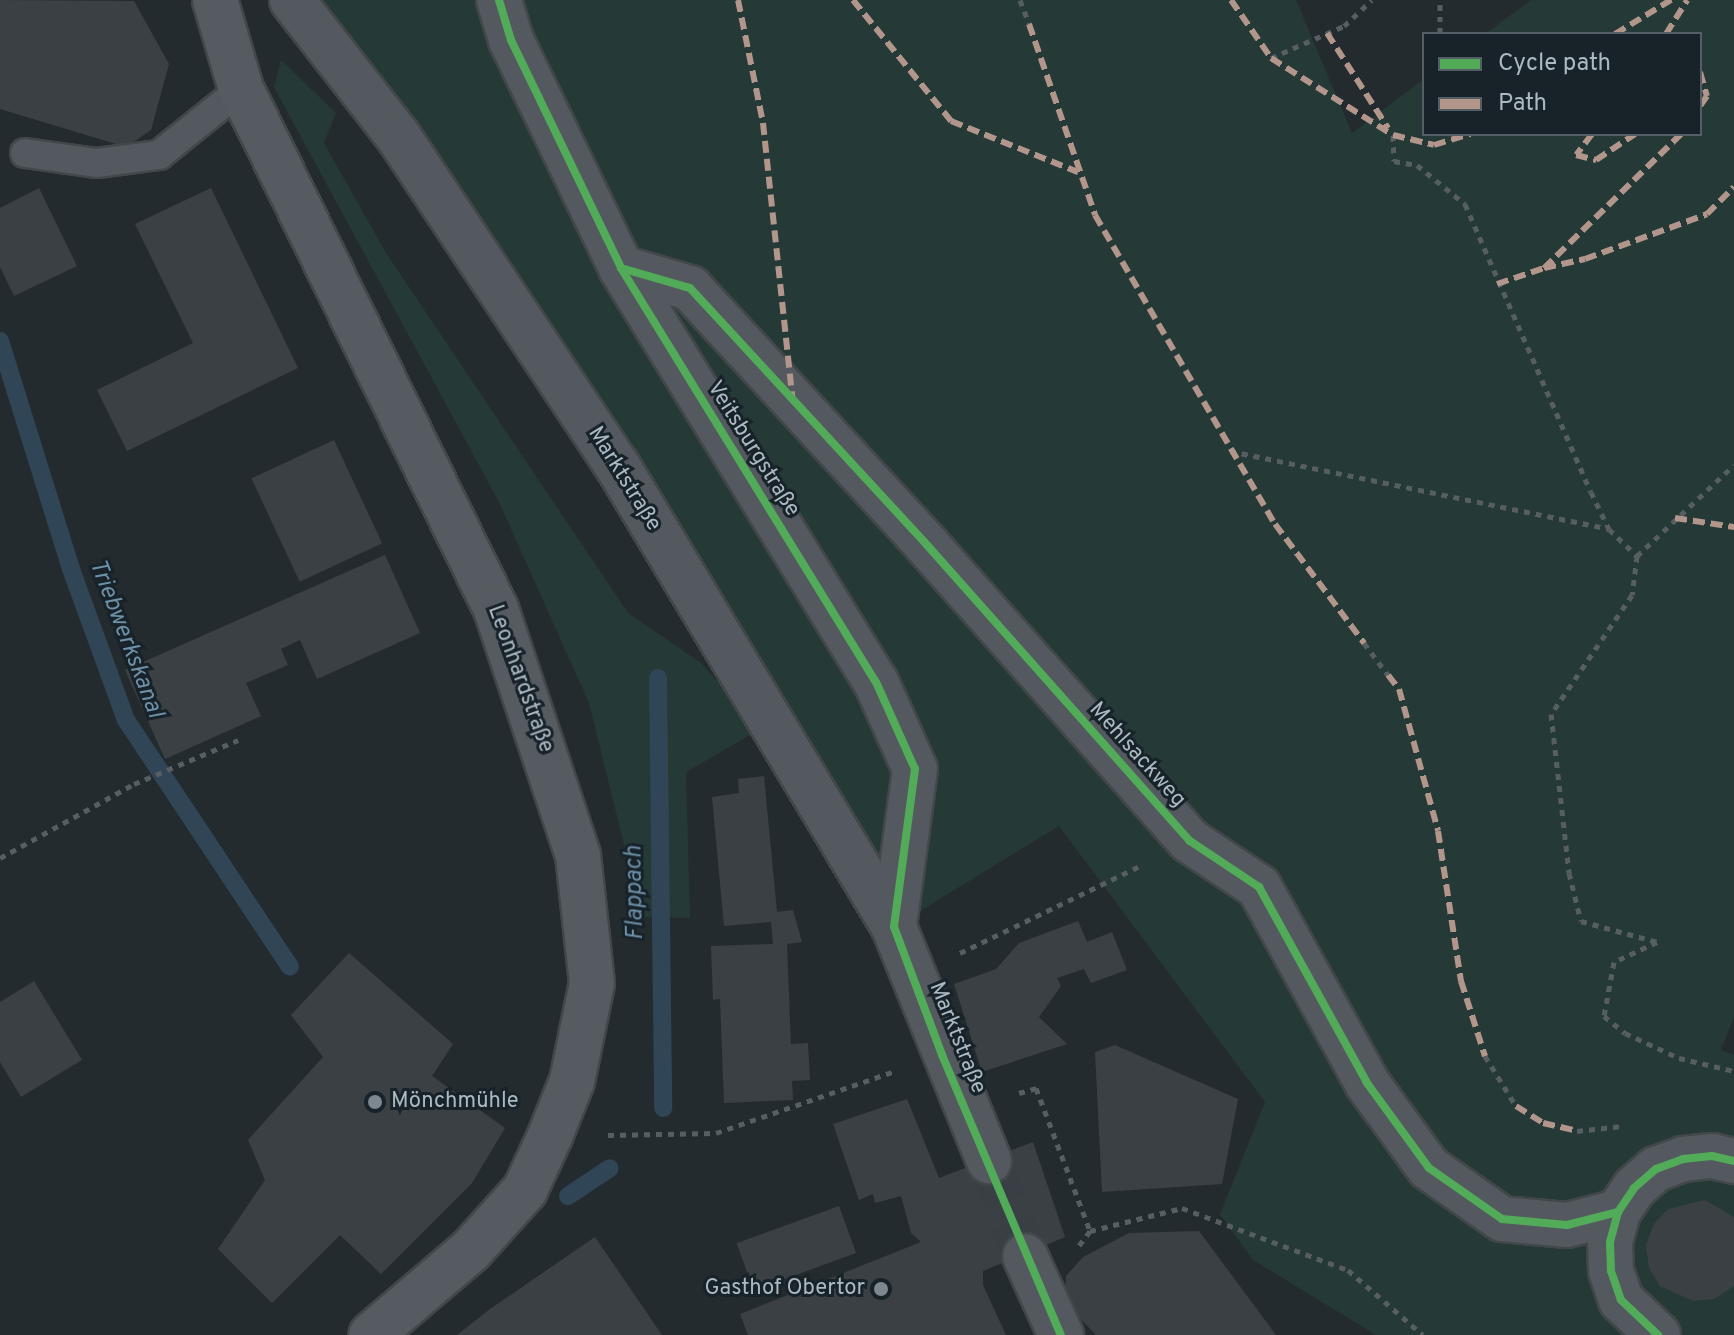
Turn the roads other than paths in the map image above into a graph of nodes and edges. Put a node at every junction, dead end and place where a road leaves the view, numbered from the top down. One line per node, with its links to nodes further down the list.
1 (215, 0): 4 (main road, Leonhardstraße)
2 (292, 0): 7 (street, Marktstraße)
3 (499, 0): 6 (street, Veitsburgstraße)
4 (241, 89): 5 (lane); 12 (main road, Leonhardstraße)
5 (25, 153)
6 (621, 268): 7 (street, Veitsburgstraße); 10 (street, Mehlsackweg)
7 (894, 927): 8 (street, Marktstraße)
8 (989, 1161)
9 (1734, 1161): 10 (street)
10 (1618, 1212): 14 (street)
11 (1025, 1256): 13 (street)
12 (371, 1335)
13 (1061, 1335)
14 (1658, 1335)

